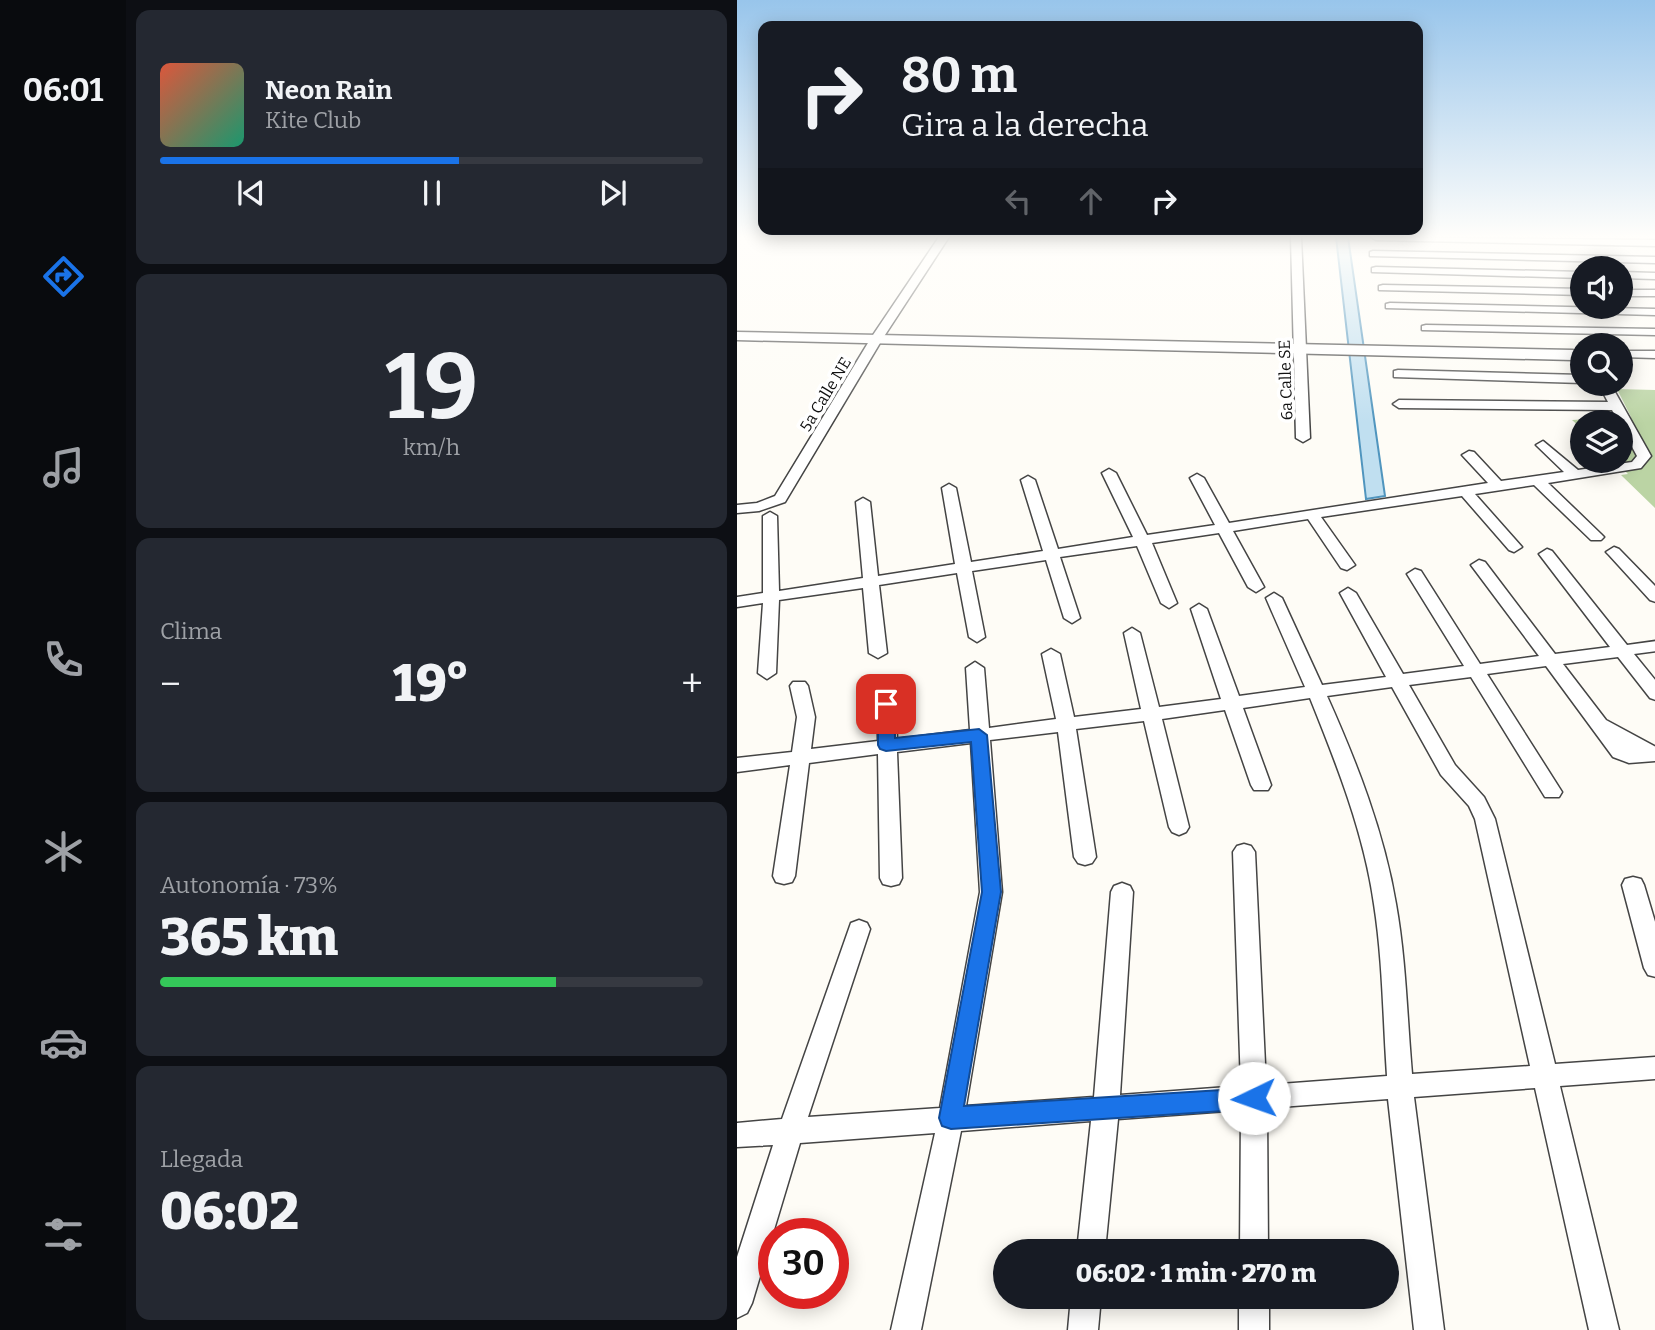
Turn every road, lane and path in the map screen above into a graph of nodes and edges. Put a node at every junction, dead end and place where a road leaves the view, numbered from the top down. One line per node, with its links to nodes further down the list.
1 (902, 299): 12 (street, 5a Calle NE)
2 (1298, 299): 13 (street, 6a Calle SE)
3 (1561, 299): 5 (street)
4 (1390, 306): 5 (street)
5 (1566, 310): 6 (street); 8 (street)
6 (1655, 312)
7 (1426, 328): 8 (street)
8 (1576, 330): 9 (street); 10 (street)
9 (1655, 332)
10 (1577, 333)
11 (737, 336): 12 (street)
12 (877, 338): 13 (street); 36 (street, 5a Calle NE)
13 (1300, 348): 14 (street); 24 (street, 6a Calle SE)
14 (1570, 353)
15 (1633, 354): 16 (street)
16 (1655, 355)
17 (1633, 361): 18 (street)
18 (1655, 362)
19 (1398, 374): 20 (street)
20 (1570, 379)
21 (1611, 396): 23 (street)
22 (1399, 404): 23 (street)
23 (1616, 406): 28 (street)
24 (1303, 438)
25 (1543, 445): 28 (street)
26 (1469, 455): 32 (street)
27 (1109, 473): 41 (street)
28 (1576, 475): 31 (street)
29 (1197, 478): 39 (street)
30 (1028, 480): 44 (street)
31 (1539, 481): 32 (street); 40 (street)
32 (1499, 487): 34 (street)
33 (949, 488): 48 (street)
34 (1466, 492): 37 (street); 42 (street)
35 (863, 502): 50 (street)
36 (737, 509)
37 (1312, 515): 39 (street); 46 (street)
38 (770, 516): 53 (street)
39 (1225, 528): 41 (street); 51 (street)
40 (1596, 537)
41 (1142, 541): 44 (street); 57 (street)
42 (1514, 547)
43 (1614, 552): 54 (street)
44 (1052, 554): 48 (street); 59 (street)
45 (1547, 554): 63 (street)
46 (1347, 565)
47 (1479, 565): 66 (street)
48 (964, 568): 50 (street); 61 (street)
49 (1415, 574): 68 (street)
50 (873, 582): 53 (street); 64 (street)
51 (1256, 587)
52 (1348, 593): 70 (street)
53 (771, 597): 56 (street); 69 (street)
54 (1655, 597)
55 (1274, 598): 73 (street)
56 (737, 602)
57 (1169, 603)
58 (1199, 609): 75 (street)
59 (1072, 618)
60 (1132, 633): 76 (street)
61 (977, 637)
62 (1655, 646): 63 (street)
63 (1621, 651): 66 (street); 74 (street)
64 (878, 653)
65 (1051, 654): 77 (street)
66 (1552, 661): 68 (street); 80 (street)
67 (975, 668): 78 (street)
68 (1476, 671): 70 (street); 84 (street)
69 (767, 673)
70 (1396, 680): 73 (street); 95 (street)
71 (886, 683): 79 (street)
72 (799, 686): 81 (street)
73 (1315, 691): 75 (street); 96 (street)
74 (1655, 694)
75 (1234, 703): 76 (street); 83 (street)
76 (1151, 714): 77 (street); 85 (street)
77 (1067, 724): 78 (street); 87 (street)
78 (979, 735): 79 (street); 99 (street)
79 (886, 745): 81 (street); 89 (street)
80 (1654, 754)
81 (800, 756): 82 (street); 88 (street)
82 (737, 765)
83 (1261, 785)
84 (1552, 792)
85 (1179, 827)
86 (1244, 852): 97 (street)
87 (1085, 857)
88 (784, 876)
89 (891, 878)
90 (1633, 885): 93 (street)
91 (1122, 892): 98 (street)
92 (859, 929): 100 (street)
93 (1655, 968)
94 (1655, 1068): 95 (street)
95 (1543, 1078): 96 (street); 111 (street)
96 (1400, 1088): 97 (street); 110 (street)
97 (1254, 1098): 98 (street); 103 (street)
98 (1106, 1106): 99 (street); 102 (street)
99 (951, 1118): 100 (street); 107 (street)
100 (791, 1130): 101 (street); 104 (street)
101 (737, 1135)
102 (1092, 1239)
103 (1254, 1239)
104 (737, 1304)
105 (1085, 1309): 108 (street)
106 (1254, 1309): 109 (street)
107 (906, 1330)
108 (1083, 1330)
109 (1254, 1330)
110 (1429, 1330)
111 (1604, 1330)

